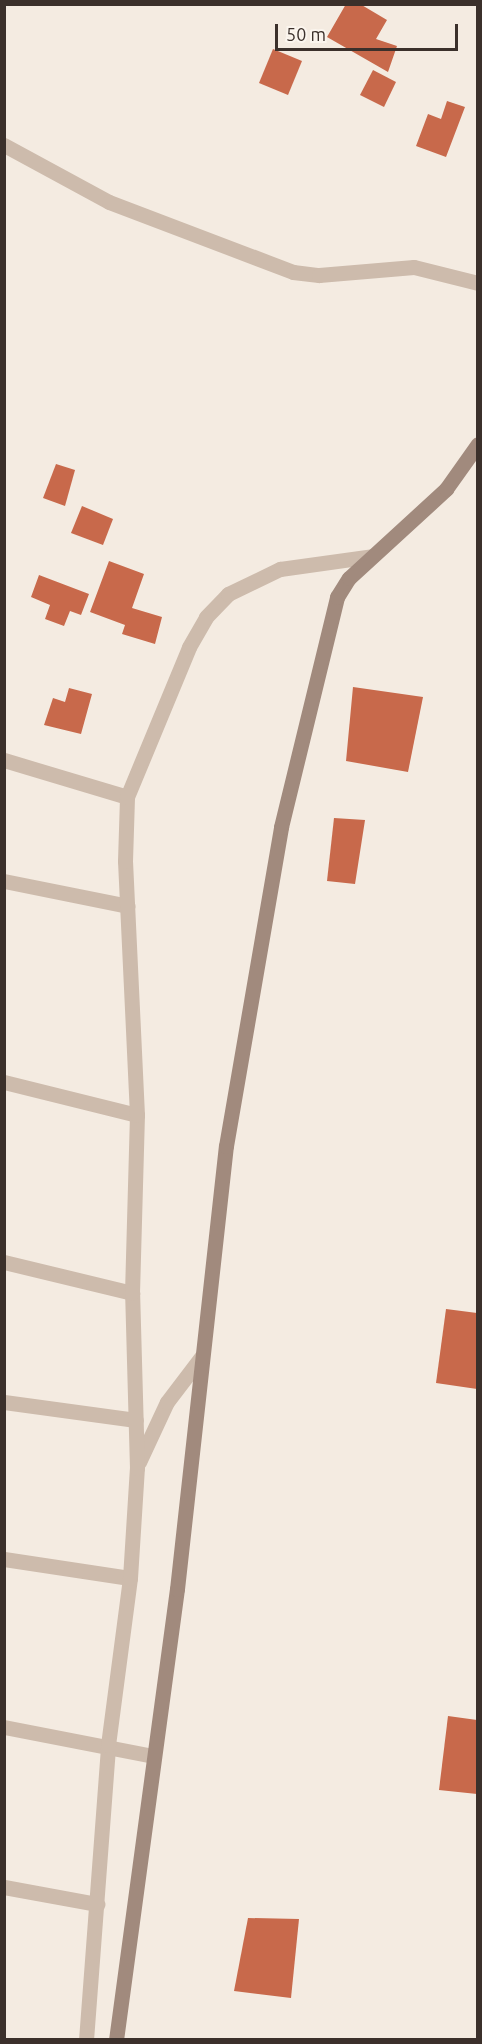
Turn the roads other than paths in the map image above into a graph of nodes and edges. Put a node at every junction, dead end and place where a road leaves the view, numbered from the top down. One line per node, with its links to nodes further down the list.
1 (4, 145): 2 (street)
2 (477, 283)
3 (477, 444): 4 (street)
4 (372, 556): 6 (street); 13 (street)
5 (4, 760): 6 (street)
6 (127, 798): 8 (street)
7 (4, 881): 8 (street)
8 (128, 906): 10 (street)
9 (4, 1082): 10 (street)
10 (137, 1115): 12 (street)
11 (4, 1262): 12 (street)
12 (132, 1293): 15 (street)
13 (202, 1356): 16 (street); 21 (street)
14 (4, 1402): 15 (street)
15 (136, 1420): 16 (street)
16 (137, 1468): 18 (street)
17 (4, 1559): 18 (street)
18 (130, 1578): 20 (street)
19 (4, 1727): 20 (street)
20 (108, 1745): 21 (street); 23 (street)
21 (153, 1756): 25 (street)
22 (4, 1887): 23 (street)
23 (97, 1904): 24 (street)
24 (86, 2040)
25 (116, 2040)

